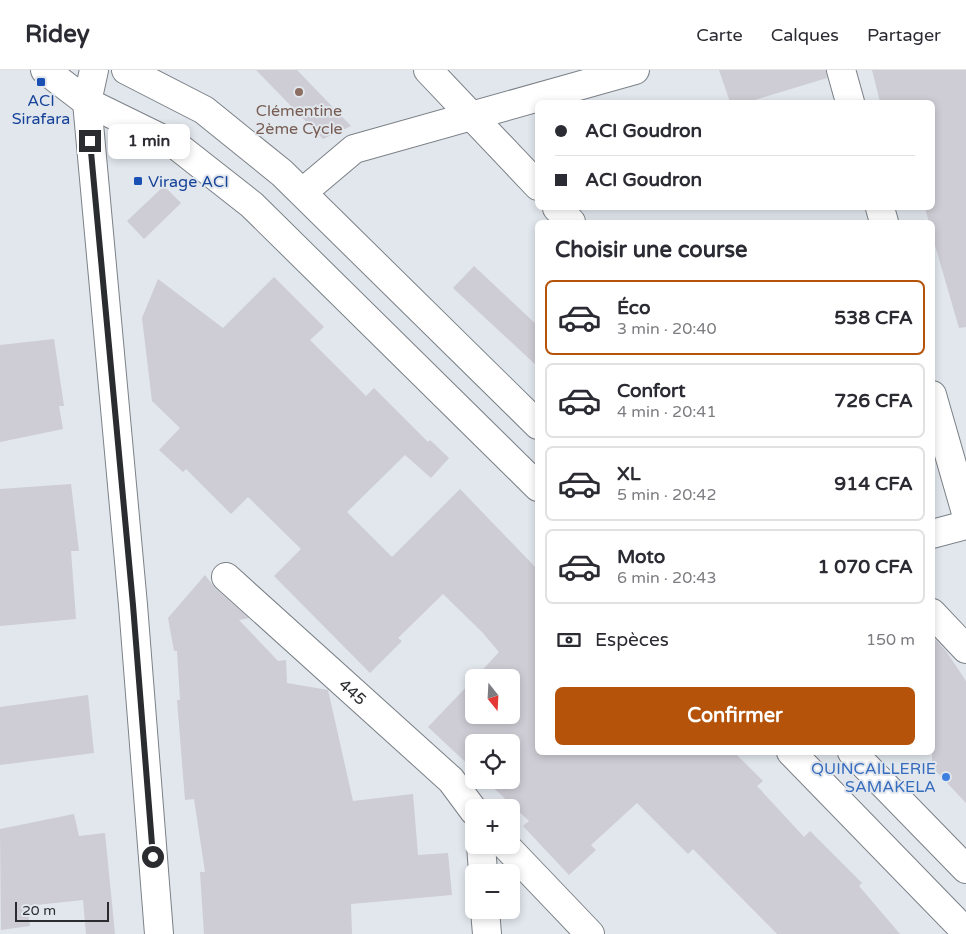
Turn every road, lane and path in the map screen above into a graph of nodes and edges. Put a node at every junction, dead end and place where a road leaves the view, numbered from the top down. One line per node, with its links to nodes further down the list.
1 (45, 70): 9 (street)
2 (94, 70): 9 (street)
3 (126, 70): 12 (street)
4 (428, 70): 10 (street)
5 (635, 70): 7 (street)
6 (841, 70): 8 (street)
7 (595, 75): 10 (street)
8 (849, 100)
9 (87, 102): 17 (street); 31 (street)
10 (473, 116): 11 (street); 12 (street)
11 (535, 183)
12 (303, 192): 16 (street)
13 (559, 210): 14 (street)
14 (569, 220)
15 (935, 404): 18 (street)
16 (535, 422)
17 (535, 483)
18 (966, 513)
19 (966, 525): 20 (street)
20 (935, 533)
21 (226, 577): 26 (street, 445)
22 (935, 617): 23 (street)
23 (966, 649)
24 (794, 755): 30 (street)
25 (855, 755): 28 (street)
26 (465, 799)
27 (514, 854): 33 (street)
28 (966, 869)
29 (486, 919): 32 (street)
30 (966, 932)
31 (159, 934)
32 (487, 934)
33 (590, 934)

